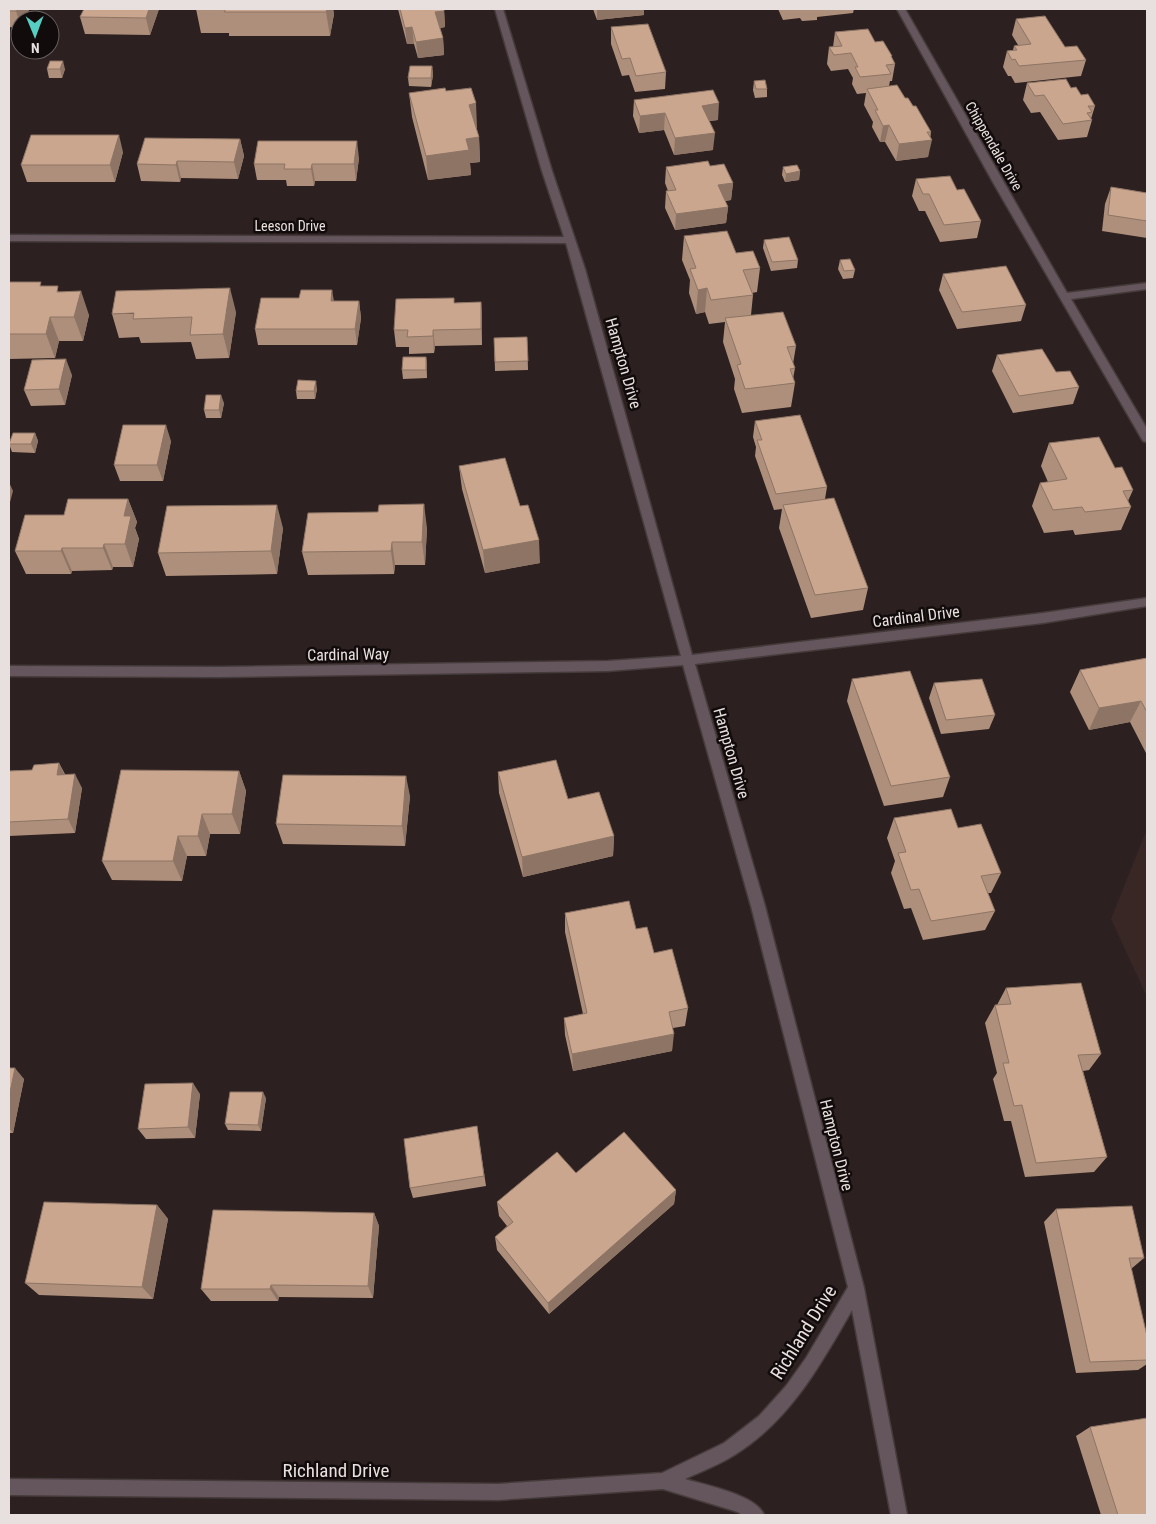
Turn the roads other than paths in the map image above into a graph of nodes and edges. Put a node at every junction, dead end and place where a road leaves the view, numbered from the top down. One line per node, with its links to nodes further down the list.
1 (499, 9): 4 (street, Hampton Drive)
2 (901, 9): 6 (street, Chippendale Drive)
3 (9, 238): 4 (street, Leeson Drive)
4 (571, 240): 9 (street, Hampton Drive)
5 (1147, 286): 6 (street)
6 (1065, 296): 7 (street)
7 (1147, 438)
8 (1147, 602): 9 (street, Cardinal Drive)
9 (688, 660): 10 (street, Cardinal Way); 11 (street, Hampton Drive)
10 (9, 671)
11 (856, 1288): 12 (street, Richland Drive); 15 (street, Hampton Drive)
12 (662, 1481): 13 (street, Richland Drive); 14 (street, Richland Drive)
13 (9, 1487)
14 (756, 1515)
15 (899, 1515)

